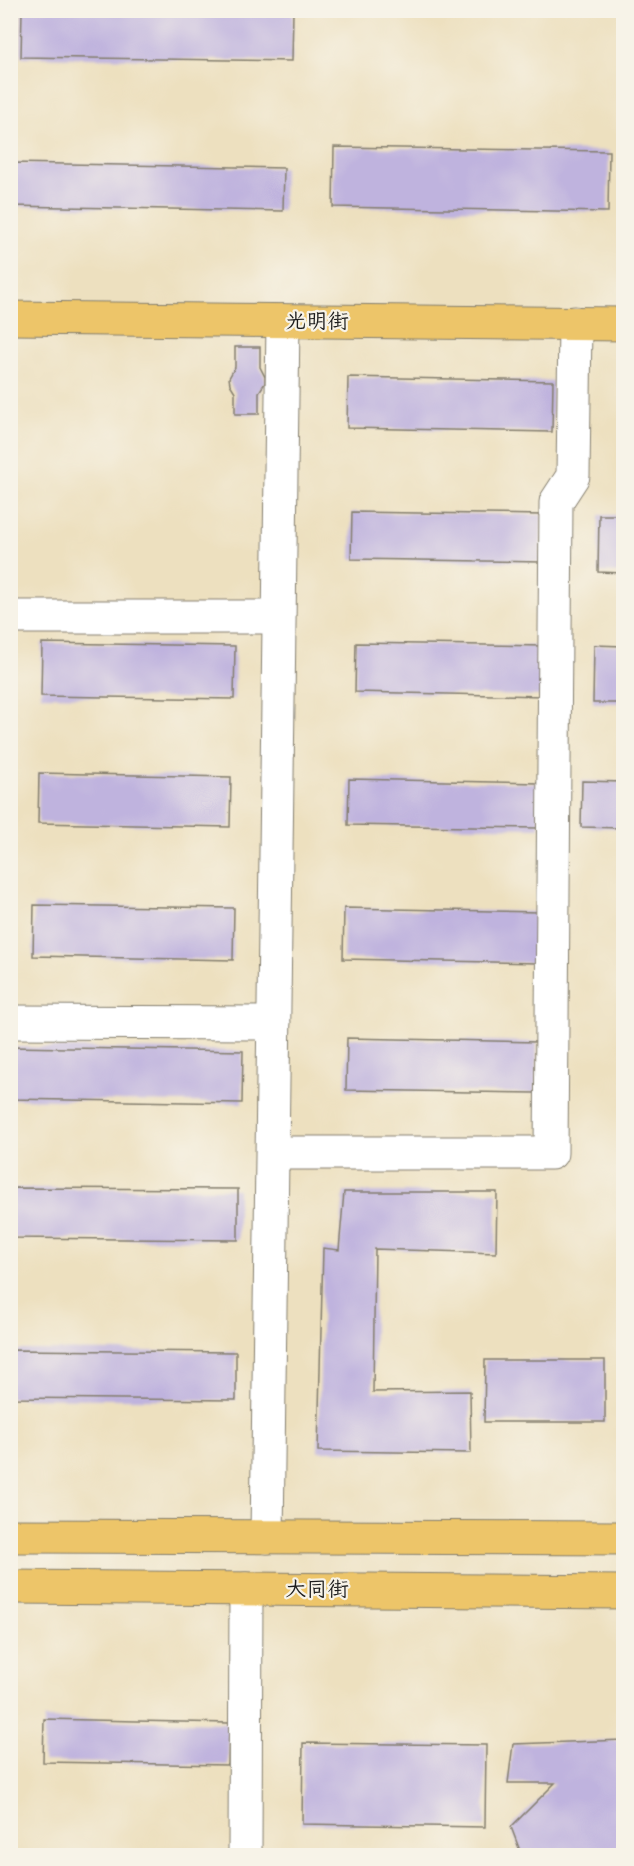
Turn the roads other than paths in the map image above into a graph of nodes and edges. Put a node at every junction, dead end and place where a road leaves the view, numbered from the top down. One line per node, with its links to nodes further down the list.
1 (10, 318): 2 (main road, 光明街)
2 (283, 321): 3 (main road, 光明街); 6 (street)
3 (575, 323): 4 (main road, 光明街); 9 (street)
4 (624, 324)
5 (10, 617): 6 (street)
6 (279, 617): 8 (street)
7 (10, 1022): 8 (street)
8 (274, 1023): 9 (street)
9 (272, 1153): 11 (street)
10 (10, 1536): 11 (main road)
11 (267, 1537): 12 (main road)
12 (624, 1538)
13 (10, 1587): 14 (main road, 大同街)
14 (246, 1589): 15 (main road, 大同街); 16 (street)
15 (624, 1592)
16 (245, 1856)

